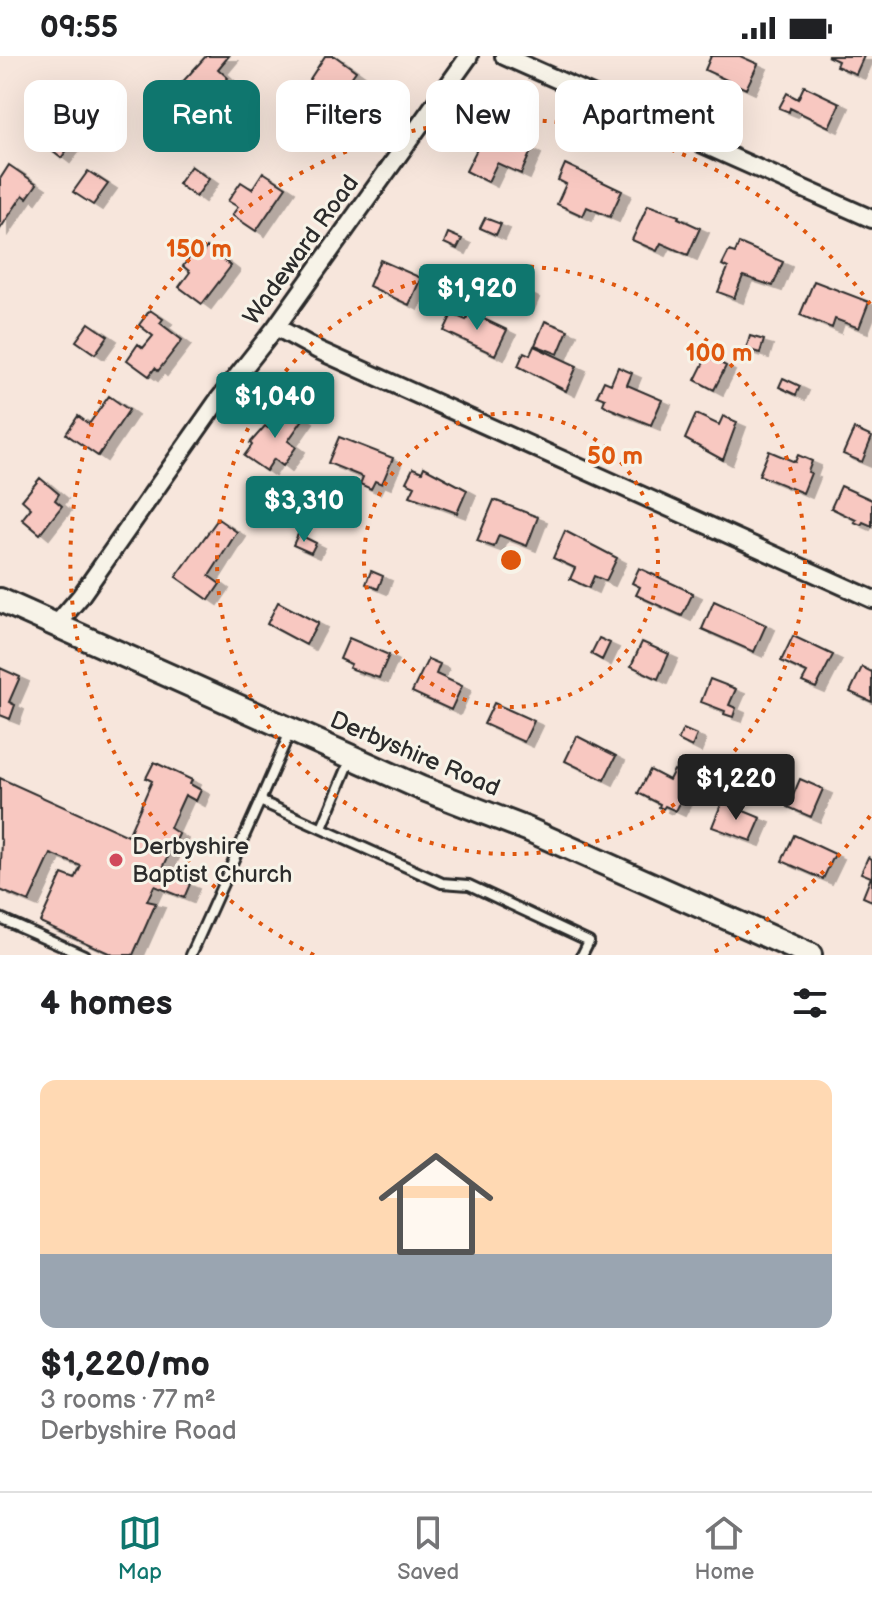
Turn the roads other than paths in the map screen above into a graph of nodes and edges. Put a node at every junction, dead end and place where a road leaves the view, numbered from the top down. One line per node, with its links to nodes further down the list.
1 (469, 56): 4 (street, Wadeward Road)
2 (504, 56): 3 (street)
3 (872, 219)
4 (276, 327): 5 (street); 7 (street, Wadeward Road)
5 (872, 599)
6 (0, 600): 7 (street, Derbyshire Road)
7 (56, 625): 8 (street, Derbyshire Road)
8 (291, 729): 9 (street, Derbyshire Road); 10 (lane)
9 (352, 757): 11 (lane); 16 (street, Derbyshire Road)
10 (260, 801): 11 (lane); 14 (lane)
11 (322, 828): 15 (lane)
12 (0, 918): 13 (lane)
13 (84, 955)
14 (191, 955)
15 (582, 955)
16 (810, 955)

